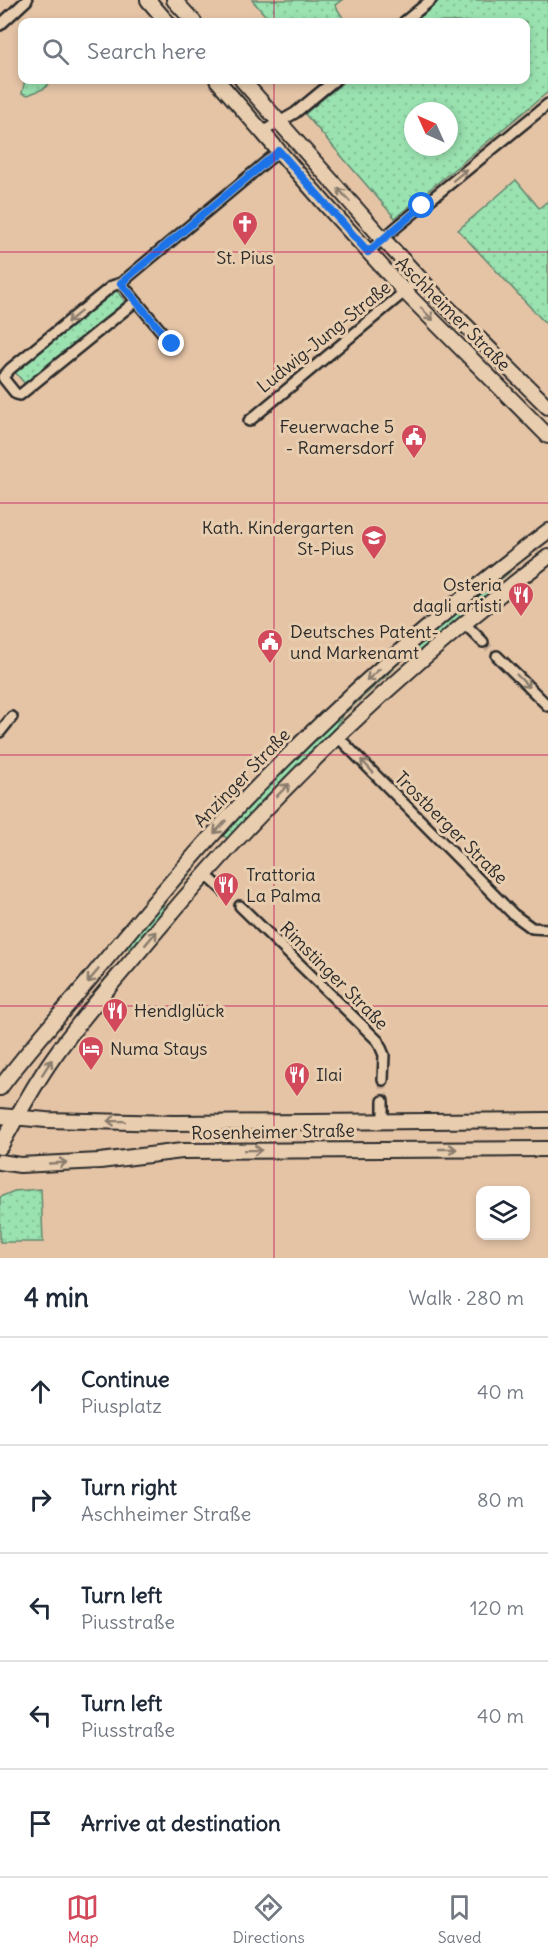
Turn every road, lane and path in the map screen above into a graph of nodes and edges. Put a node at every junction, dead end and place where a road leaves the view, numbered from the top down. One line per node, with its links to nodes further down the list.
1 (27, 0): 8 (street)
2 (148, 0): 5 (main road)
3 (174, 0): 6 (main road)
4 (431, 0): 7 (street)
5 (164, 18)
6 (190, 18)
7 (409, 18)
8 (0, 25)
9 (220, 84): 14 (main road, Aschheimer Straße)
10 (246, 84): 13 (main road, Aschheimer Straße)
11 (330, 84): 13 (street)
12 (547, 107): 16 (street, one-way to 12)
13 (279, 122): 14 (street); 16 (main road, Aschheimer Straße, one-way to 13)
14 (262, 132): 15 (main road, Aschheimer Straße)
15 (279, 151): 17 (main road, Aschheimer Straße); 19 (street)
16 (383, 239): 17 (street); 18 (main road, Aschheimer Straße)
17 (368, 252): 20 (main road, Aschheimer Straße)
18 (420, 279): 20 (street, Ludwig-Jung-Straße); 23 (main road, Aschheimer Straße)
19 (121, 283): 21 (street); 21 (street, one-way to 21)
20 (405, 292): 24 (street, Ludwig-Jung-Straße); 25 (main road, Aschheimer Straße, one-way to 25)
21 (136, 301): 22 (street)
22 (172, 344)
23 (548, 407)
24 (249, 421)
25 (548, 436)
26 (548, 531): 40 (main road, Anzinger Straße, one-way to 40)
27 (548, 557): 28 (main road, Anzinger Straße)
28 (464, 623): 29 (street); 34 (main road, Anzinger Straße)
29 (483, 642)
30 (497, 656): 31 (street, one-way to 31)
31 (548, 706)
32 (12, 717): 33 (street)
33 (0, 732)
34 (337, 736): 35 (main road, Anzinger Straße, one-way to 34); 38 (street, Trostberger Straße, one-way to 34)
35 (205, 874): 36 (street); 43 (main road, Anzinger Straße, one-way to 35)
36 (225, 892)
37 (240, 906): 39 (street, Rimstinger Straße)
38 (548, 929)
39 (383, 1080)
40 (0, 1088)
41 (383, 1101): 45 (street)
42 (0, 1116): 43 (main road, Rosenheimer Straße)
43 (17, 1117): 45 (main road, Rosenheimer Straße, one-way to 43); 46 (main road, Anzinger Straße)
44 (548, 1120): 45 (main road, Rosenheimer Straße)
45 (383, 1122)
46 (0, 1147)
47 (548, 1149): 48 (main road, Rosenheimer Straße, one-way to 47)
48 (0, 1162)

